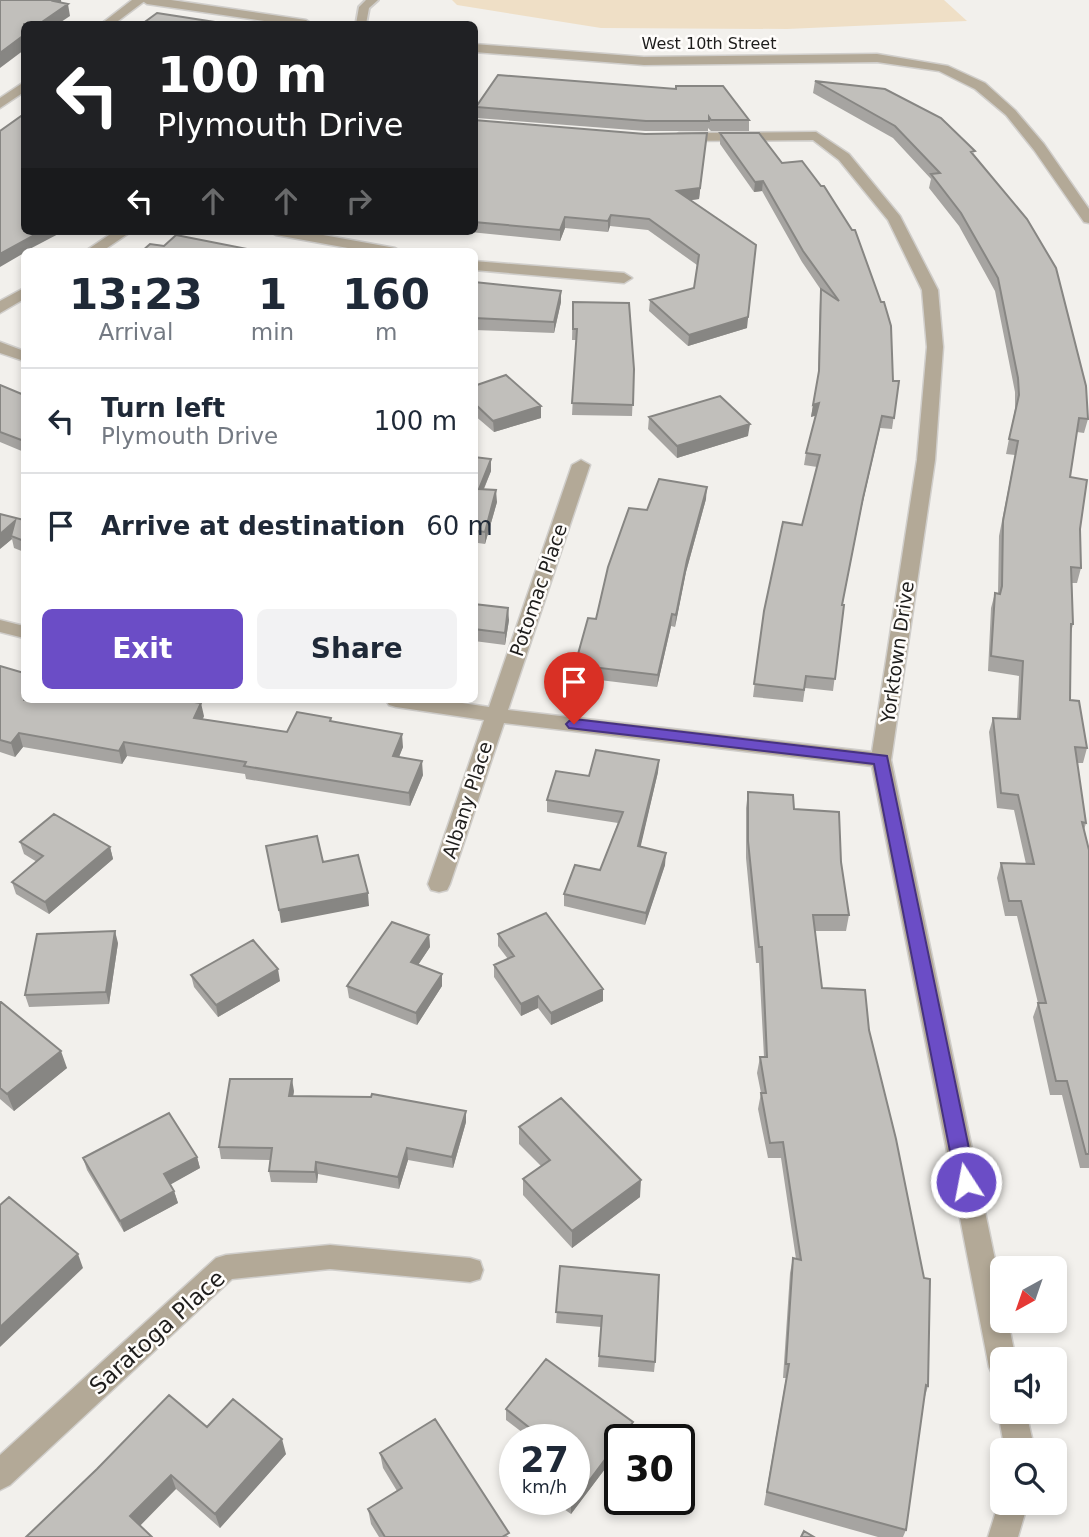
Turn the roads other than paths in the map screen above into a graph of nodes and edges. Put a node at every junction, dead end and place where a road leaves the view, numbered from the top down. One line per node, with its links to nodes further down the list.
1 (140, 0): 4 (street)
2 (147, 0): 5 (street)
3 (373, 0): 6 (lane)
4 (111, 21)
5 (286, 21)
6 (362, 21)
7 (478, 48): 11 (street, West 10th Street)
8 (21, 88): 9 (street)
9 (0, 104)
10 (658, 137): 27 (street, Yorktown Drive)
11 (1089, 219)
12 (119, 235): 14 (street)
13 (299, 235): 15 (street)
14 (97, 248)
15 (372, 248)
16 (478, 265): 17 (street)
17 (624, 278)
18 (21, 295): 19 (street)
19 (0, 309)
20 (0, 347): 21 (street)
21 (21, 355)
22 (581, 465): 26 (street, Potomac Place)
23 (0, 626): 24 (street)
24 (21, 631)
25 (416, 703): 26 (street)
26 (495, 715): 27 (street); 28 (street, Albany Place)
27 (881, 760): 30 (street, Yorktown Drive)
28 (439, 884)
29 (470, 1270): 31 (street, Saratoga Place)
30 (999, 1347)
31 (0, 1475)
32 (1009, 1515): 33 (street)
33 (1003, 1537)

